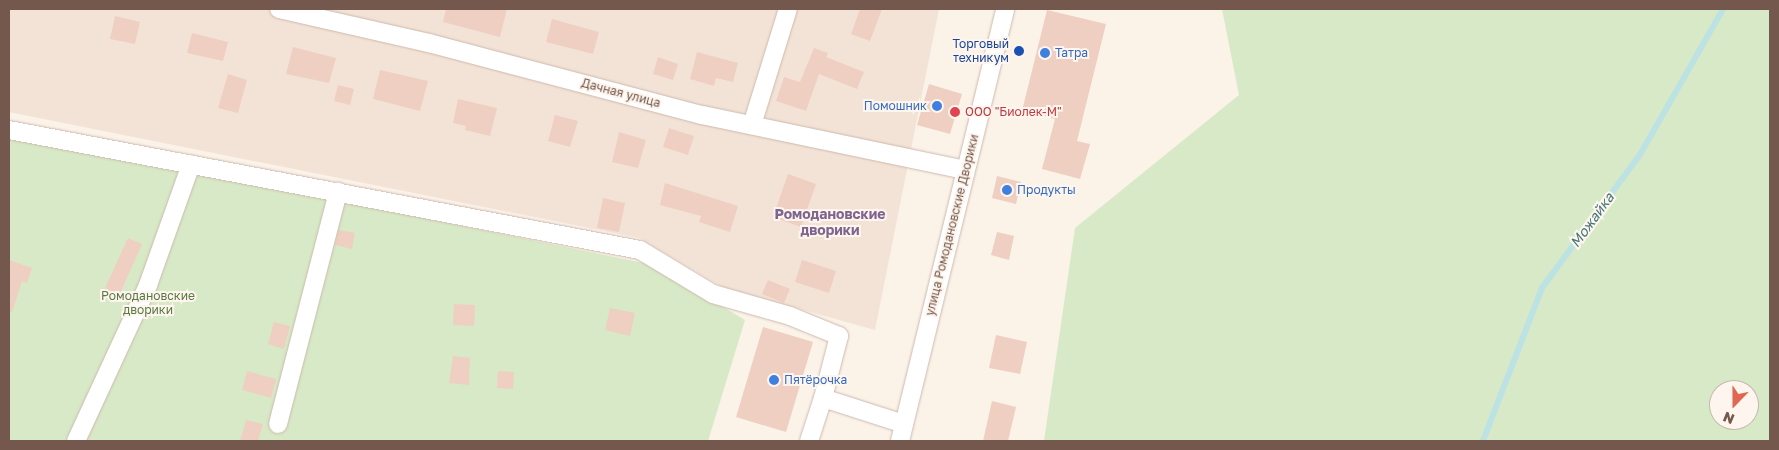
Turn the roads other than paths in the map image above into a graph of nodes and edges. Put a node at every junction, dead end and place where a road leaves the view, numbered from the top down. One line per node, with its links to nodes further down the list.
1 (279, 9): 4 (street, Дачная улица)
2 (788, 9): 4 (street)
3 (1005, 9): 7 (street, улица Ромодановские Дворики)
4 (752, 125): 7 (street, Дачная улица)
5 (9, 132): 6 (street)
6 (191, 164): 8 (street); 12 (street)
7 (965, 170): 11 (street, улица Ромодановские Дворики)
8 (338, 192): 9 (street); 10 (street)
9 (823, 398): 11 (street); 13 (street)
10 (278, 424)
11 (902, 433)
12 (76, 441)
13 (810, 441)

